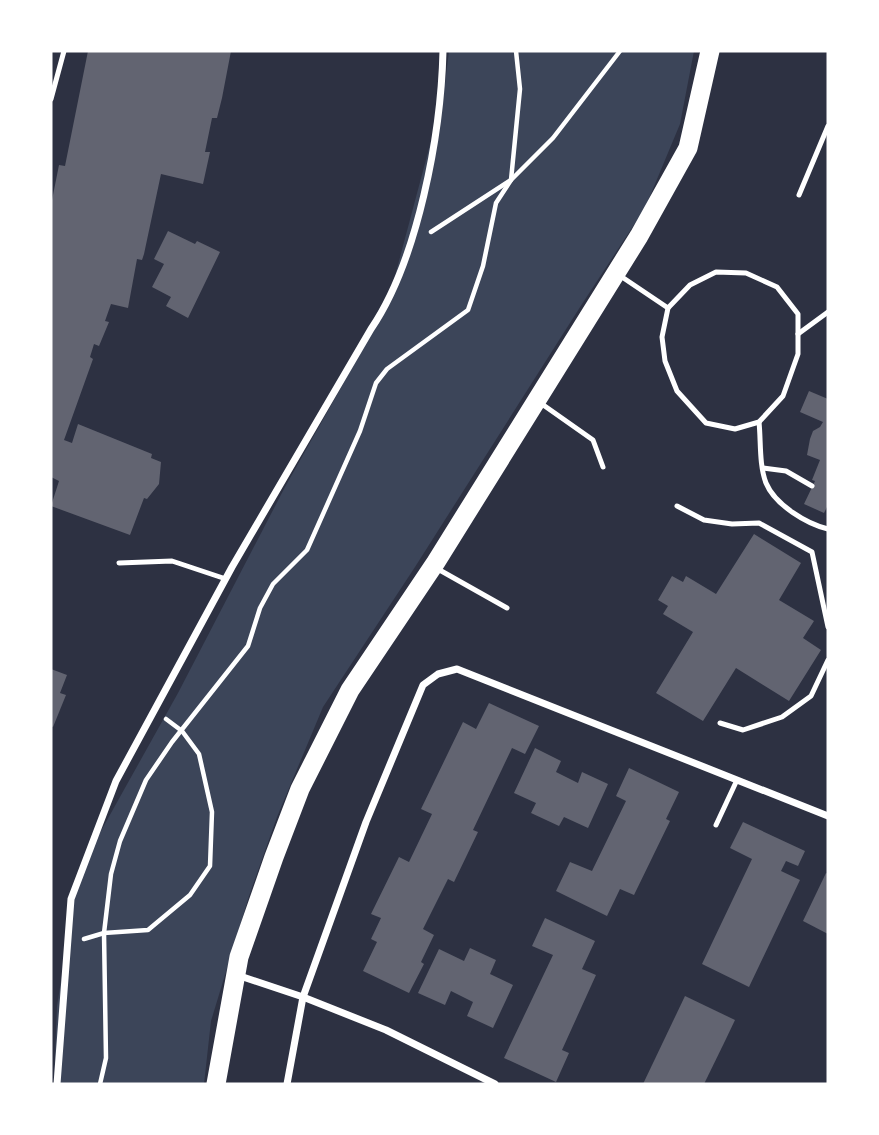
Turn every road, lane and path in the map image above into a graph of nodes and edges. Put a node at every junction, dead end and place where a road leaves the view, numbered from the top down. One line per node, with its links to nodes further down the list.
1 (64, 51): 6 (lane)
2 (443, 51): 10 (street)
3 (516, 51): 8 (path)
4 (620, 51): 8 (path)
5 (710, 51): 11 (highway)
6 (51, 99)
7 (828, 126): 9 (lane)
8 (511, 180): 10 (path); 30 (path)
9 (799, 195)
10 (411, 239): 24 (street)
11 (616, 273): 12 (lane); 15 (highway)
12 (668, 308): 14 (lane); 16 (lane)
13 (828, 312): 14 (lane)
14 (798, 334): 16 (lane)
15 (537, 400): 17 (lane); 23 (highway)
16 (759, 422): 18 (lane)
17 (603, 467)
18 (763, 468): 19 (lane); 21 (lane)
19 (812, 486)
20 (677, 506): 26 (lane)
21 (828, 529)
22 (119, 564): 24 (lane)
23 (433, 567): 25 (lane); 36 (highway)
24 (226, 579): 28 (street)
25 (508, 608)
26 (828, 627)
27 (828, 660): 29 (lane)
28 (154, 710): 30 (path); 35 (street)
29 (720, 723)
30 (183, 731): 34 (path); 34 (path)
31 (737, 780): 32 (street); 33 (lane); 37 (street)
32 (828, 816)
33 (716, 825)
34 (104, 933): 35 (path); 39 (path)
35 (67, 944): 38 (street)
36 (237, 975): 37 (street); 40 (highway)
37 (303, 997): 41 (street); 42 (street)
38 (57, 1084)
39 (100, 1084)
40 (216, 1084)
41 (287, 1084)
42 (495, 1084)

